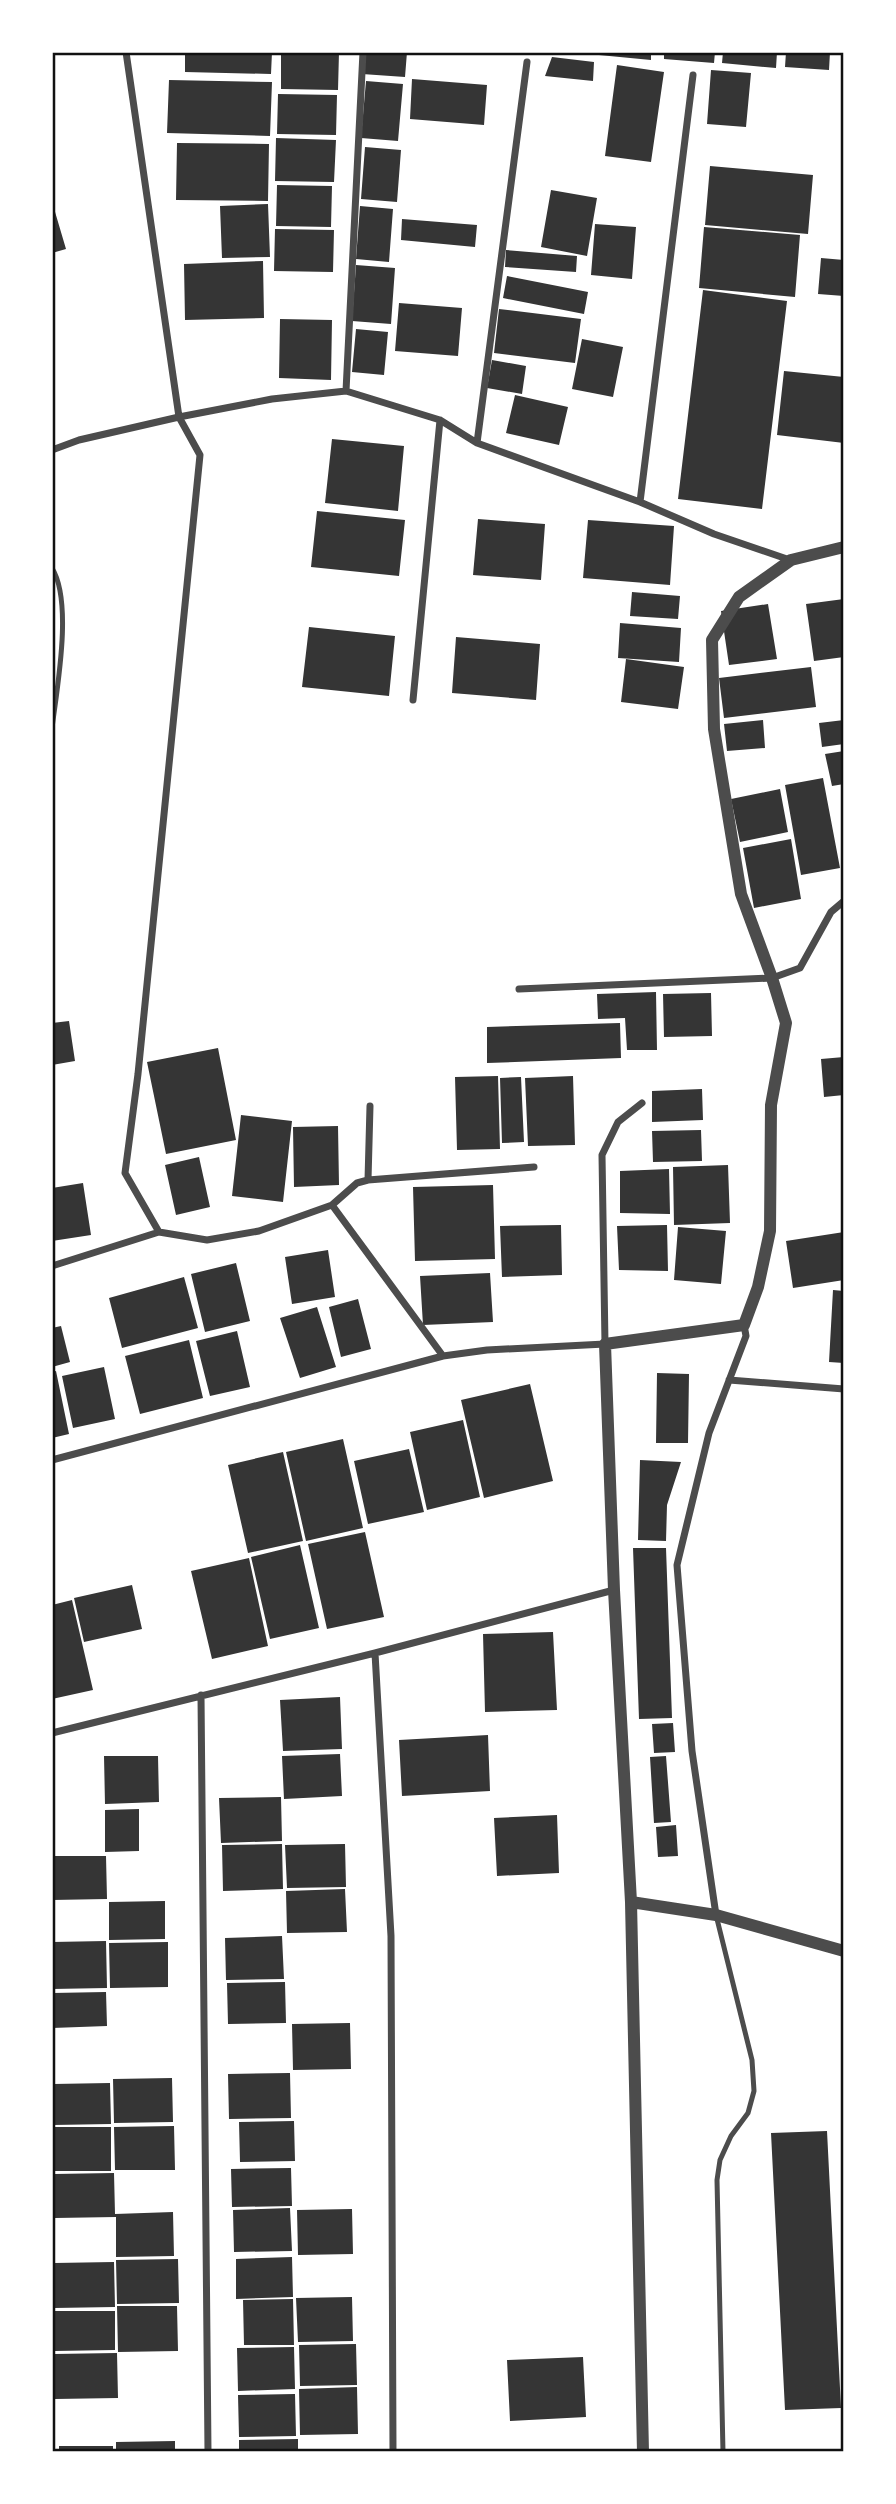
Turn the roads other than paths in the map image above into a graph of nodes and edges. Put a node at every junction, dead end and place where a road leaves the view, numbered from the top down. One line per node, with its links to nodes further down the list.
1 (126, 52): 6 (street)
2 (363, 52): 5 (street)
3 (527, 62): 8 (street)
4 (694, 75): 10 (street)
5 (346, 391): 6 (street); 7 (street)
6 (179, 417): 9 (street); 24 (street)
7 (440, 420): 8 (street); 14 (street)
8 (477, 443): 10 (street)
9 (52, 450)
10 (640, 502): 12 (street)
11 (844, 547): 12 (street)
12 (791, 560): 17 (street)
13 (52, 568): 15 (lane)
14 (413, 700)
15 (52, 728)
16 (844, 901): 17 (street)
17 (772, 978): 18 (street); 26 (street)
18 (519, 989)
19 (642, 1103): 27 (street)
20 (370, 1106): 22 (street)
21 (534, 1167): 22 (street)
22 (368, 1180): 23 (street)
23 (332, 1205): 24 (street); 28 (street)
24 (159, 1232): 25 (street)
25 (52, 1266)
26 (744, 1325): 27 (street); 29 (street)
27 (605, 1344): 28 (street); 32 (street)
28 (443, 1356): 31 (street)
29 (729, 1380): 30 (street); 37 (street)
30 (844, 1389)
31 (52, 1460)
32 (614, 1590): 33 (street); 36 (street)
33 (375, 1653): 34 (street); 40 (street)
34 (201, 1695): 35 (street); 39 (street)
35 (52, 1733)
36 (631, 1902): 37 (street); 41 (street)
37 (716, 1915): 38 (street); 42 (lane)
38 (844, 1951)
39 (208, 2452)
40 (393, 2452)
41 (643, 2452)
42 (723, 2452)

